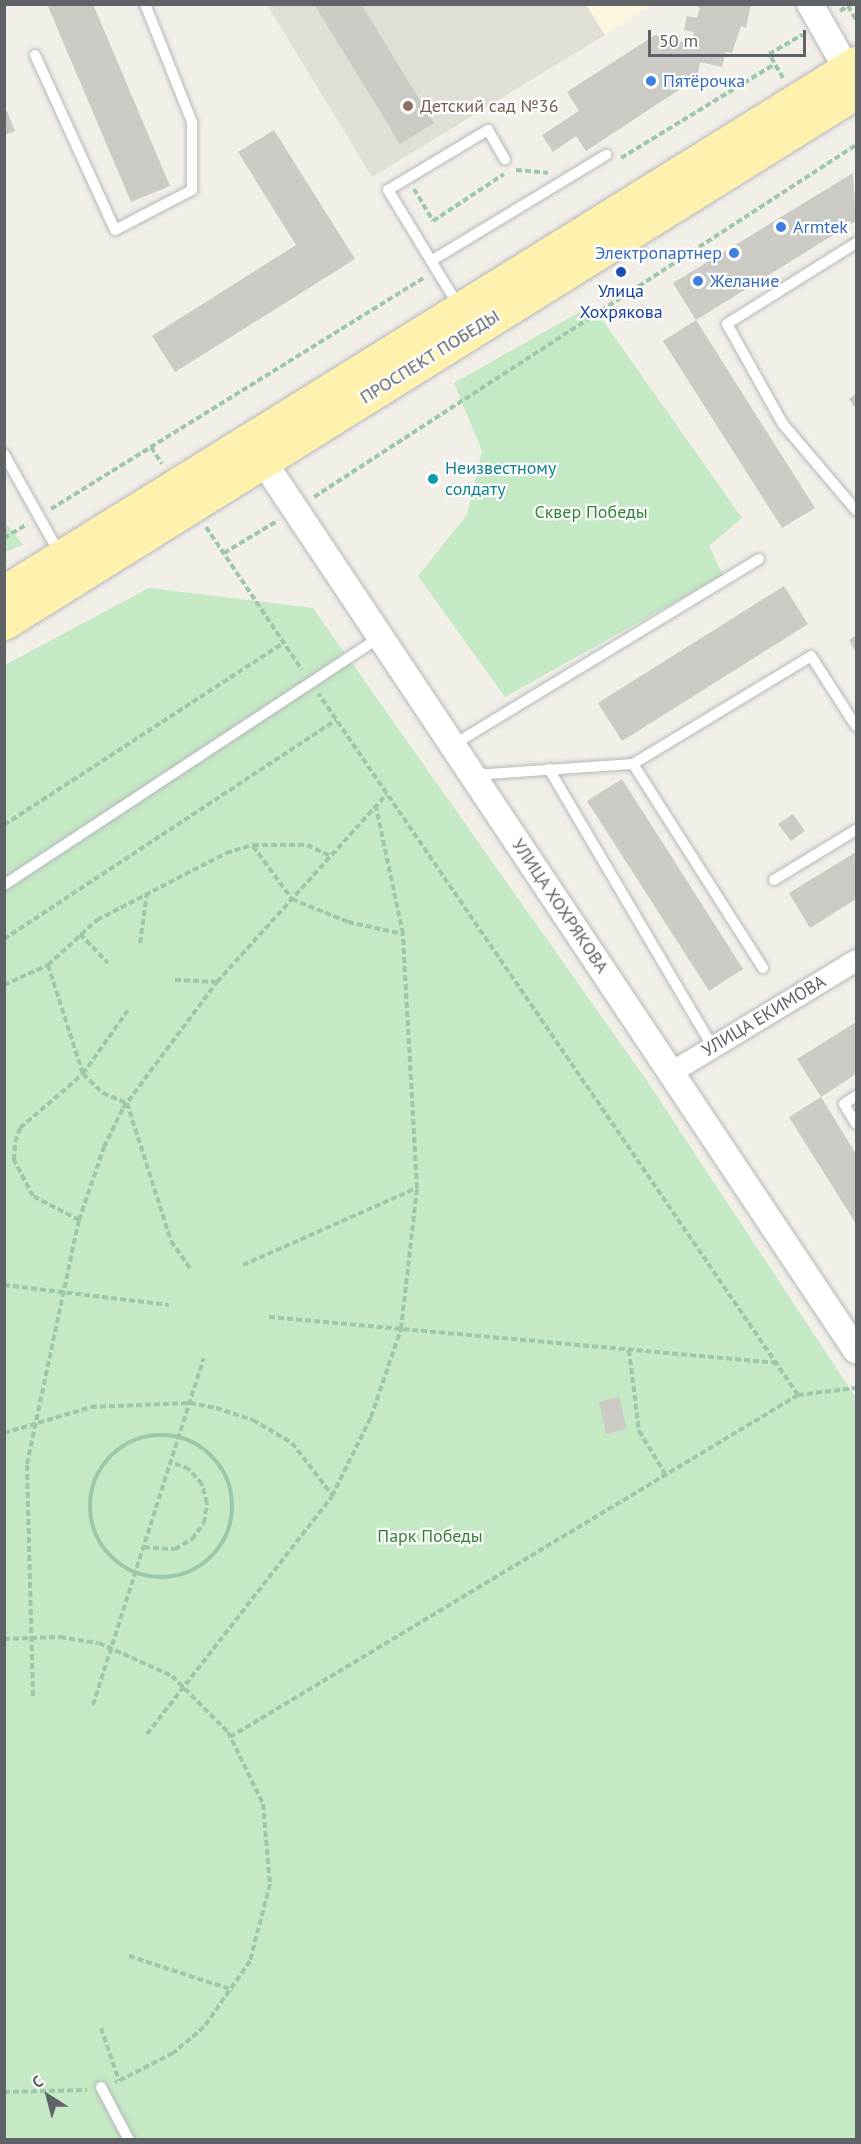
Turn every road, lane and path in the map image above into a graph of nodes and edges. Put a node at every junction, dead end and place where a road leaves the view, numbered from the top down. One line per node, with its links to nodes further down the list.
1 (145, 4): 5 (lane)
2 (810, 4): 7 (street)
3 (848, 6): 4 (path)
4 (856, 20)
5 (35, 55)
6 (775, 64): 10 (path)
7 (854, 78): 15 (main road, ПРОСПЕКТ ПОБЕДЫ); 17 (main road, ПРОСПЕКТ ПОБЕДЫ)
8 (856, 145): 20 (path)
9 (506, 160): 12 (lane)
10 (609, 160): 11 (lane)
11 (572, 176): 12 (path); 14 (lane)
12 (407, 178): 14 (lane)
13 (856, 243): 21 (lane)
14 (434, 265): 15 (lane); 16 (path)
15 (462, 310): 17 (main road, ПРОСПЕКТ ПОБЕДЫ)
16 (151, 447): 19 (path); 22 (path)
17 (256, 450): 19 (main road, ПРОСПЕКТ ПОБЕДЫ); 20 (street, УЛИЦА ХОХРЯКОВА)
18 (4, 454): 22 (lane)
19 (184, 495): 24 (path); 25 (main road, ПРОСПЕКТ ПОБЕДЫ); 28 (main road, ПРОСПЕКТ ПОБЕДЫ)
20 (296, 509): 24 (path); 29 (street, УЛИЦА ХОХРЯКОВА)
21 (856, 510)
22 (39, 516): 23 (path); 25 (lane)
23 (4, 538)
24 (224, 553): 30 (path)
25 (62, 557): 27 (main road, ПРОСПЕКТ ПОБЕДЫ)
26 (759, 559): 33 (lane)
27 (4, 592)
28 (4, 623)
29 (381, 637): 33 (street, УЛИЦА ХОХРЯКОВА); 44 (lane)
30 (284, 643): 31 (path); 39 (path)
31 (336, 720): 37 (path); 49 (path)
32 (856, 726): 34 (lane)
33 (453, 745): 36 (street, УЛИЦА ХОХРЯКОВА)
34 (633, 764): 35 (lane); 54 (lane)
35 (549, 769): 36 (lane); 59 (lane)
36 (473, 776): 60 (street, УЛИЦА ХОХРЯКОВА)
37 (387, 794): 38 (path); 77 (path)
38 (376, 807): 42 (path); 48 (path)
39 (4, 825)
40 (856, 830): 43 (lane)
41 (253, 845): 42 (path); 45 (path); 46 (path)
42 (331, 856): 46 (path)
43 (774, 880)
44 (4, 885)
45 (147, 892): 47 (path); 50 (path)
46 (292, 899): 48 (path); 56 (path)
47 (81, 934): 52 (path); 53 (path)
48 (403, 934): 65 (path)
49 (4, 939)
50 (140, 943)
51 (856, 960): 59 (street, УЛИЦА ЕКИМОВА)
52 (108, 963)
53 (48, 965): 57 (path); 61 (path)
54 (762, 968)
55 (175, 980): 56 (path)
56 (217, 982): 63 (path)
57 (4, 985)
58 (128, 1010): 61 (path)
59 (713, 1047): 60 (street, УЛИЦА ЕКИМОВА)
60 (671, 1072): 75 (street, УЛИЦА ХОХРЯКОВА)
61 (83, 1074): 63 (path); 66 (path)
62 (856, 1096): 64 (lane)
63 (127, 1103): 66 (path); 68 (path)
64 (856, 1124)
65 (417, 1188): 67 (path); 73 (path)
66 (79, 1220): 70 (path)
67 (243, 1265)
68 (190, 1268)
69 (4, 1285): 70 (path)
70 (62, 1292): 71 (path); 81 (path)
71 (169, 1305)
72 (269, 1317): 73 (path)
73 (401, 1329): 74 (path); 86 (path)
74 (629, 1350): 77 (path); 85 (path)
75 (856, 1350)
76 (204, 1358): 80 (path)
77 (778, 1363): 79 (path)
78 (856, 1388): 79 (path)
79 (798, 1395): 85 (path)
80 (190, 1403): 81 (path); 83 (path); 86 (path)
81 (36, 1420): 82 (path); 89 (path)
82 (4, 1433)
83 (179, 1437): 84 (path); 88 (path); 88 (path)
84 (171, 1462): 87 (path); 87 (path)
85 (666, 1475): 96 (path)
86 (332, 1496): 92 (path)
87 (144, 1546): 88 (path)
88 (136, 1572): 91 (path)
89 (31, 1637): 90 (path); 91 (path); 93 (path)
90 (4, 1639)
91 (112, 1648): 92 (path); 94 (path)
92 (183, 1686): 95 (path); 98 (path)
93 (33, 1696)
94 (93, 1705)
95 (147, 1734)
96 (230, 1737)
97 (129, 1956): 98 (path)
98 (233, 1990): 100 (path)
99 (100, 2028): 100 (path)
100 (119, 2081): 101 (path)
101 (101, 2087): 102 (path); 103 (lane)
102 (4, 2092)
103 (129, 2139)

